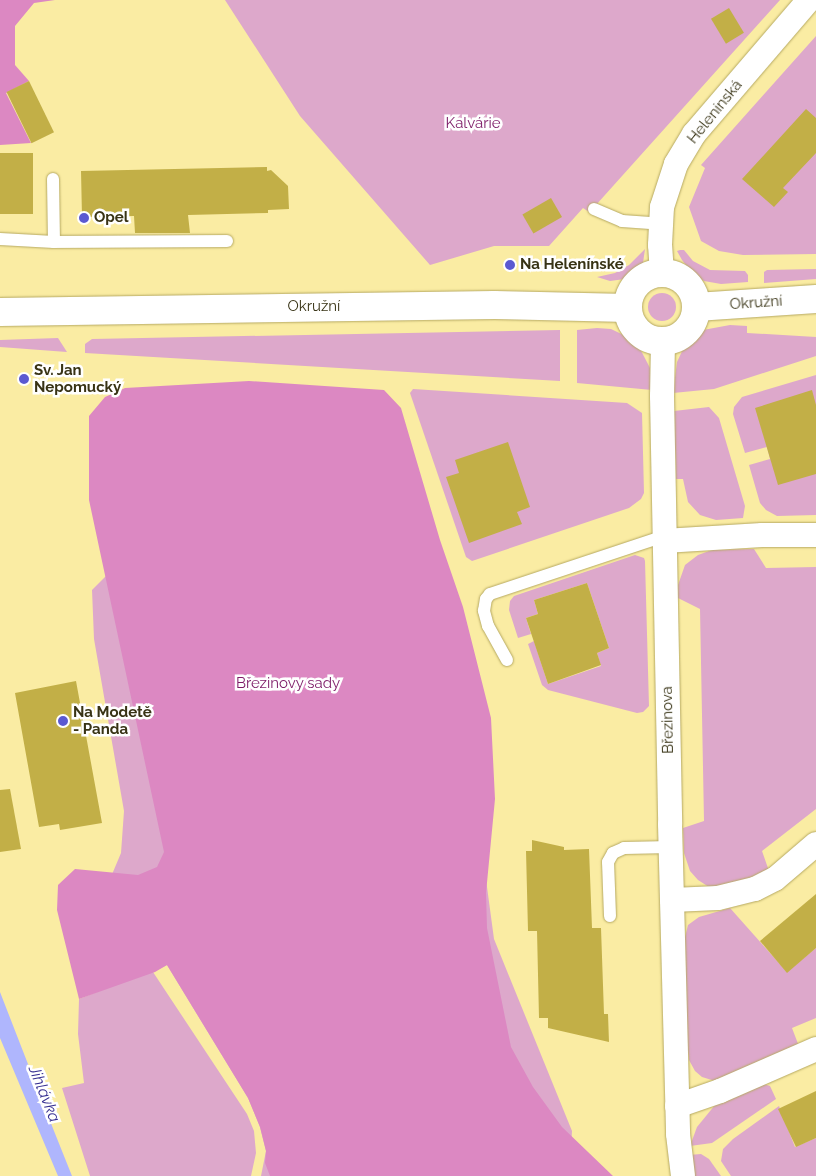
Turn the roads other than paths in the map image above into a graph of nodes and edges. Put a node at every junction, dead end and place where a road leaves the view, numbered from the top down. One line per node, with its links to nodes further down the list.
1 (809, 0): 4 (street, Helenínská)
2 (53, 179): 7 (lane)
3 (594, 209): 4 (lane)
4 (661, 224): 8 (street, Helenínská)
5 (0, 239): 7 (lane)
6 (227, 241): 7 (lane)
7 (54, 242)
8 (662, 273): 10 (street); 11 (street)
9 (816, 299): 10 (street, Okružní)
10 (696, 306): 13 (street)
11 (628, 308): 12 (street, Okružní); 13 (street)
12 (0, 312)
13 (663, 341): 15 (street, Březinova)
14 (816, 535): 15 (street)
15 (664, 538): 16 (lane); 18 (street, Březinova)
16 (507, 660)
17 (816, 844): 19 (street)
18 (671, 847): 19 (street, Březinova); 20 (lane)
19 (672, 900): 22 (street, Březinova)
20 (610, 916)
21 (816, 1049): 22 (street)
22 (677, 1106): 23 (street, Březinova)
23 (683, 1176)

